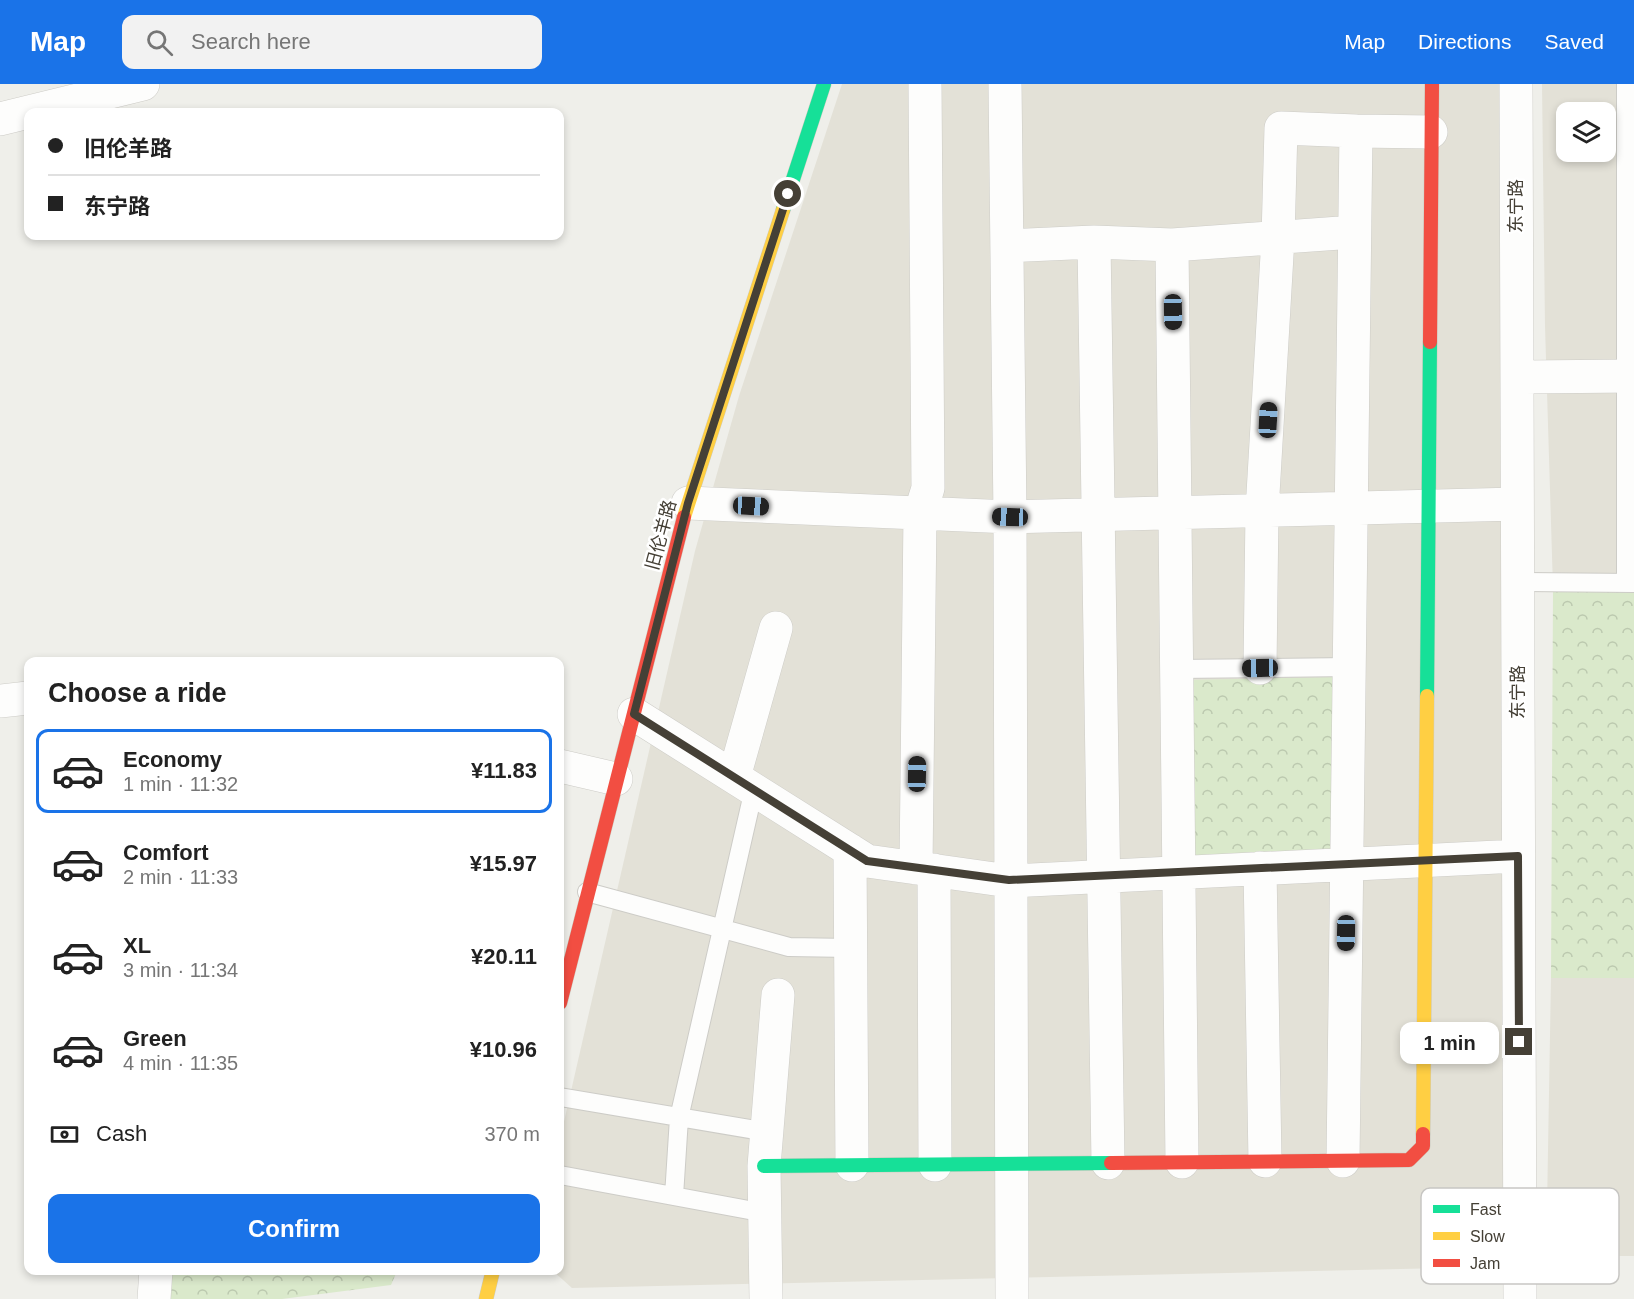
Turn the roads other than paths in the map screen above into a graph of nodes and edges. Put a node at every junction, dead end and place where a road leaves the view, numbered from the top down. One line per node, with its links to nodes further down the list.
1 (143, 84): 8 (street)
2 (824, 84): 20 (street, 旧伦羊路)
3 (925, 84): 26 (street)
4 (1005, 84): 17 (street)
5 (1432, 84): 12 (street)
6 (1516, 84): 19 (street, 东宁路)
7 (1626, 84): 18 (lane)
8 (45, 108)
9 (24, 113): 10 (street)
10 (0, 119)
11 (1356, 131): 12 (street); 13 (street); 14 (street)
12 (1431, 132): 22 (street)
13 (1354, 232): 14 (street); 23 (street)
14 (1278, 238): 16 (street); 24 (street)
15 (1094, 242): 16 (street); 17 (street); 27 (street)
16 (1172, 245): 25 (street)
17 (1007, 246): 28 (street)
18 (1630, 376): 19 (street); 30 (lane)
19 (1517, 377): 21 (street, 东宁路)
20 (688, 503): 26 (street); 37 (street, 旧伦羊路)
21 (1517, 504): 22 (street); 29 (street, 东宁路)
22 (1428, 506): 23 (street); 43 (street)
23 (1351, 508): 24 (street); 32 (street)
24 (1262, 511): 25 (street); 33 (street)
25 (1175, 512): 27 (street); 34 (street)
26 (920, 514): 28 (street); 46 (street)
27 (1098, 514): 28 (street); 48 (street)
28 (1010, 517): 49 (street)
29 (1517, 582): 30 (lane); 42 (street, 东宁路)
30 (1630, 583)
31 (776, 628): 40 (street)
32 (1349, 667): 33 (lane); 44 (street)
33 (1260, 668): 34 (lane)
34 (1177, 669): 47 (street)
35 (24, 698): 36 (street)
36 (0, 701)
37 (634, 714): 39 (street, 旧伦羊路); 40 (street)
38 (564, 766): 39 (street)
39 (616, 779): 50 (street, 旧伦羊路)
40 (744, 783): 41 (street); 51 (lane)
41 (849, 850): 46 (street); 52 (street)
42 (1518, 856): 43 (street); 67 (street, 东宁路)
43 (1425, 860): 44 (street); 59 (street)
44 (1347, 864): 45 (street); 59 (street)
45 (1260, 868): 47 (street); 58 (street)
46 (925, 869): 49 (street); 63 (street)
47 (1179, 872): 48 (street); 60 (street)
48 (1103, 876): 49 (street); 61 (street)
49 (1009, 880): 62 (street)
50 (587, 892): 51 (lane); 53 (street, 旧伦羊路)
51 (722, 929): 52 (lane); 56 (lane)
52 (850, 948): 65 (street)
53 (564, 987)
54 (778, 995): 57 (street)
55 (564, 1098): 56 (lane)
56 (678, 1118): 57 (lane); 68 (lane)
57 (767, 1132): 64 (street)
58 (1265, 1161): 59 (street); 60 (street)
59 (1343, 1161)
60 (1182, 1162): 61 (street)
61 (1108, 1163): 62 (street)
62 (1011, 1164): 63 (street); 76 (street)
63 (935, 1165): 65 (street)
64 (764, 1166): 65 (street); 69 (street)
65 (852, 1166)
66 (564, 1176): 68 (lane)
67 (1519, 1188)
68 (674, 1196): 69 (lane)
69 (765, 1213): 75 (street)
70 (156, 1275): 73 (street)
71 (492, 1275): 74 (street)
72 (1520, 1284): 77 (street, 东宁路)
73 (154, 1299)
74 (486, 1299)
75 (766, 1299)
76 (1012, 1299)
77 (1520, 1299)

